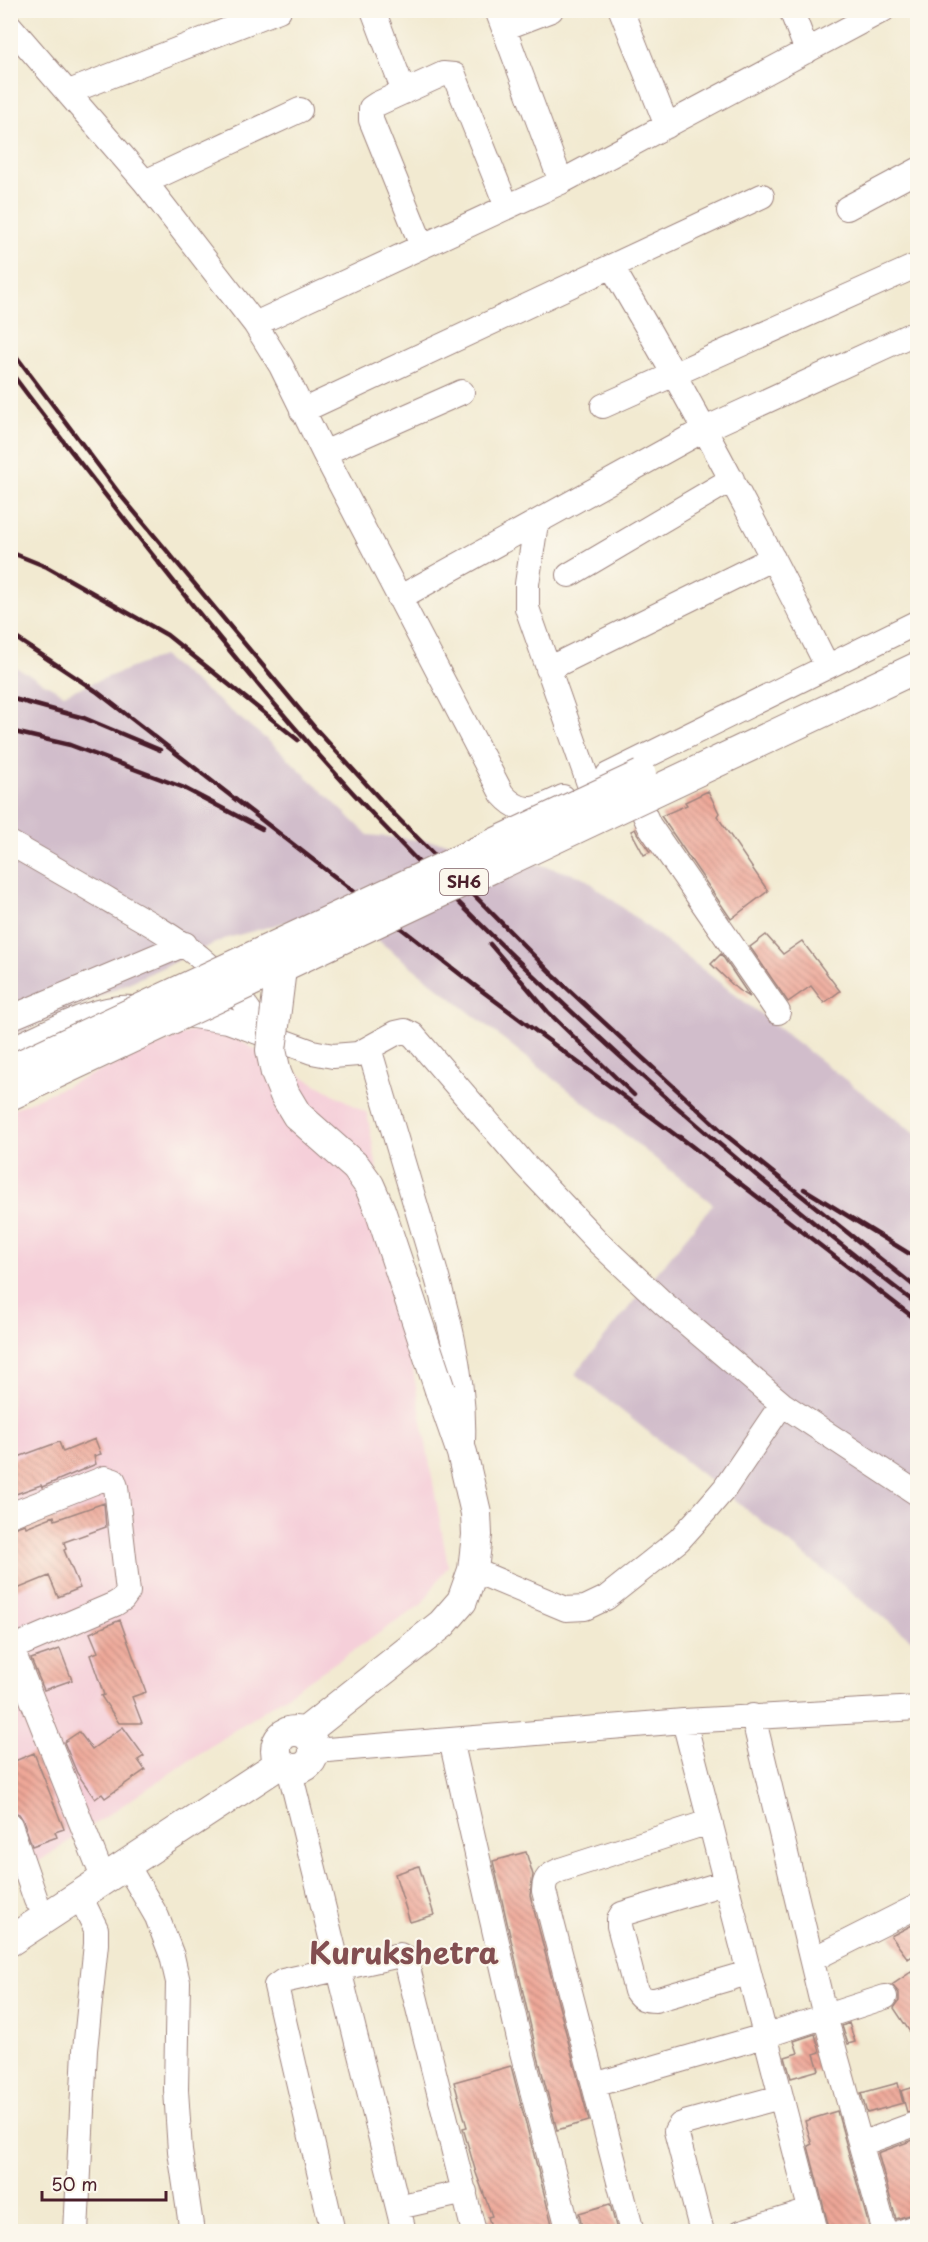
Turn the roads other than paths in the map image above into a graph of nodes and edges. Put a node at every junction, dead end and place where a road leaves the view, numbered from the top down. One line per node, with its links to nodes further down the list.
1 (23, 10): 8 (street)
2 (279, 10): 12 (street)
3 (373, 10): 13 (street)
4 (551, 10): 9 (street)
5 (621, 10): 15 (street)
6 (791, 10): 11 (street)
7 (883, 10): 11 (street)
8 (10, 18)
9 (501, 19): 18 (street)
10 (10, 26): 12 (street)
11 (807, 51): 15 (street)
12 (69, 92): 17 (street)
13 (404, 92): 20 (street); 22 (street)
14 (300, 110): 17 (street)
15 (667, 126): 18 (street)
16 (918, 170): 21 (street)
17 (145, 182): 25 (street)
18 (561, 182): 20 (street)
19 (762, 196): 24 (street)
20 (507, 207): 22 (street)
21 (847, 208)
22 (422, 246): 25 (street)
23 (918, 266): 27 (street)
24 (612, 267): 27 (street); 30 (street)
25 (255, 324): 30 (street)
26 (908, 336): 31 (street)
27 (675, 374): 29 (street); 31 (street)
28 (462, 392): 32 (street)
29 (603, 406)
30 (302, 411): 32 (street)
31 (705, 429): 33 (street); 34 (street)
32 (324, 453): 37 (street)
33 (732, 479): 35 (street); 36 (street)
34 (536, 523): 37 (street); 42 (street)
35 (773, 558): 40 (street); 42 (street)
36 (569, 575)
37 (399, 598): 44 (street)
38 (918, 622): 40 (street)
39 (918, 645): 53 (main road, SH6, bridge)
40 (827, 666): 43 (street)
41 (918, 667): 47 (main road, SH6, bridge)
42 (548, 669): 44 (street)
43 (624, 767): 44 (street); 48 (street)
44 (590, 784)
45 (10, 843): 46 (street)
46 (185, 944): 49 (street); 50 (street)
47 (281, 969): 54 (main road, SH6, bridge); 56 (main road, bridge)
48 (778, 1012)
49 (10, 1018)
50 (264, 1034): 51 (street); 52 (street)
51 (369, 1048): 55 (street); 56 (street)
52 (10, 1049)
53 (10, 1070)
54 (10, 1095)
55 (782, 1404): 57 (street); 59 (street)
56 (462, 1453): 59 (main road)
57 (918, 1494)
58 (10, 1515): 60 (street)
59 (473, 1570): 65 (main road)
60 (11, 1646): 68 (street)
61 (918, 1708): 62 (street)
62 (753, 1716): 63 (street); 74 (street)
63 (684, 1721): 64 (street); 66 (street)
64 (451, 1740): 65 (street); 93 (street)
65 (293, 1752): 68 (main road); 75 (street)
66 (709, 1822): 69 (street); 80 (street)
67 (10, 1825): 70 (street)
68 (102, 1875): 70 (main road); 73 (main road); 88 (street); 89 (street)
69 (724, 1883): 76 (street); 76 (street)
70 (36, 1900): 72 (main road)
71 (918, 1906): 74 (street)
72 (10, 1917)
73 (10, 1941)
74 (813, 1959): 78 (street)
75 (339, 1967): 84 (street); 85 (street); 90 (street)
76 (748, 1973): 79 (street)
77 (885, 1997): 78 (street)
78 (825, 2016): 79 (street); 83 (street)
79 (765, 2036): 80 (street); 81 (street)
80 (594, 2085): 94 (street)
81 (780, 2097): 86 (street); 95 (street)
82 (918, 2122): 83 (street)
83 (861, 2144): 97 (street)
84 (465, 2192): 85 (street); 92 (street)
85 (398, 2207): 91 (street)
86 (813, 2221): 96 (street)
87 (918, 2226): 98 (street)
88 (76, 2232)
89 (192, 2232)
90 (333, 2232)
91 (404, 2232)
92 (474, 2232)
93 (568, 2232)
94 (632, 2232)
95 (702, 2232)
96 (741, 2232)
97 (885, 2232)
98 (901, 2232)

